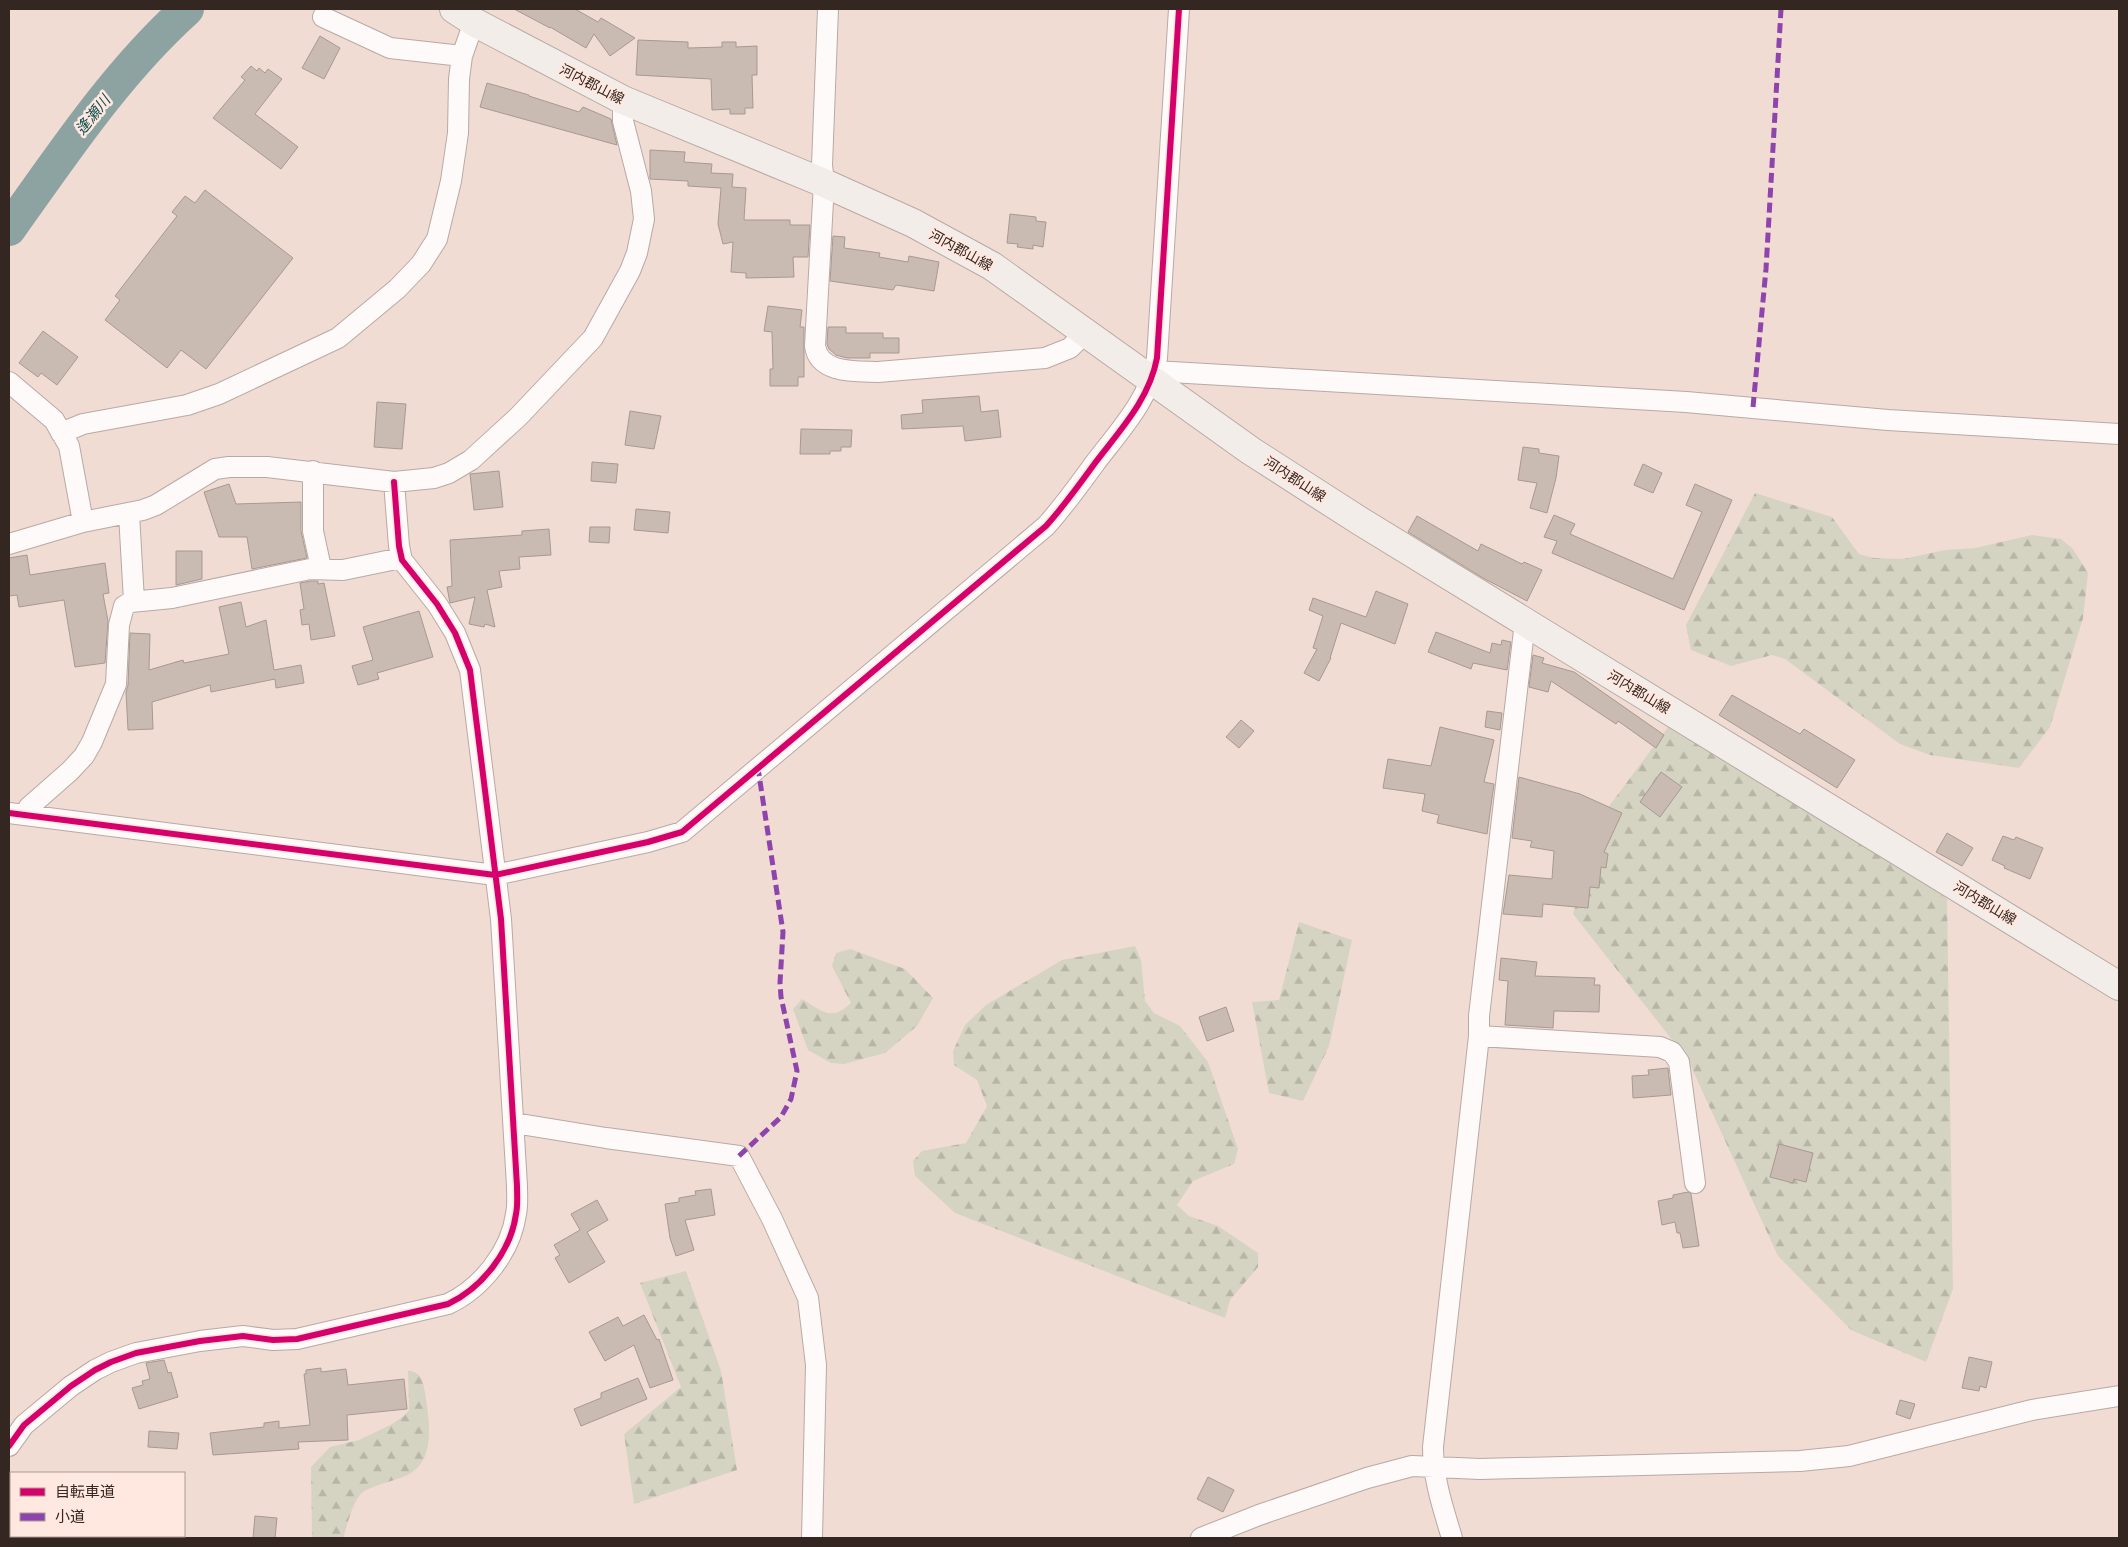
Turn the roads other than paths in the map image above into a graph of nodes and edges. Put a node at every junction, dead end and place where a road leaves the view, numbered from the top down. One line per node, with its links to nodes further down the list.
1 (828, 9): 7 (street)
2 (1179, 9): 9 (street)
3 (464, 15): 5 (street); 6 (main road, 河内郡山線)
4 (323, 17): 5 (street)
5 (462, 56): 11 (street)
6 (623, 100): 7 (main road, 河内郡山線); 14 (street)
7 (824, 183): 8 (main road, 河内郡山線); 8 (street)
8 (1085, 333): 9 (main road, 河内郡山線)
9 (1153, 375): 12 (street); 21 (main road, 河内郡山線); 23 (street)
10 (9, 382): 11 (street)
11 (61, 433): 16 (street)
12 (2119, 434)
13 (313, 472): 14 (street); 15 (street); 19 (street)
14 (394, 482): 18 (street)
15 (129, 514): 16 (street); 20 (street)
16 (83, 522): 17 (street)
17 (9, 544)
18 (401, 558): 19 (street); 23 (street)
19 (321, 568): 20 (street)
20 (134, 601): 22 (street)
21 (1525, 622): 24 (main road, 河内郡山線); 25 (street)
22 (17, 814): 23 (street)
23 (494, 875): 26 (street)
24 (2119, 986)
25 (1479, 1036): 27 (street); 31 (street)
26 (514, 1123): 29 (street); 32 (street)
27 (1695, 1183)
28 (2119, 1396): 31 (street)
29 (16, 1422): 30 (street)
30 (9, 1446)
31 (1433, 1467): 33 (street); 34 (street)
32 (812, 1538)
33 (1201, 1538)
34 (1452, 1538)

